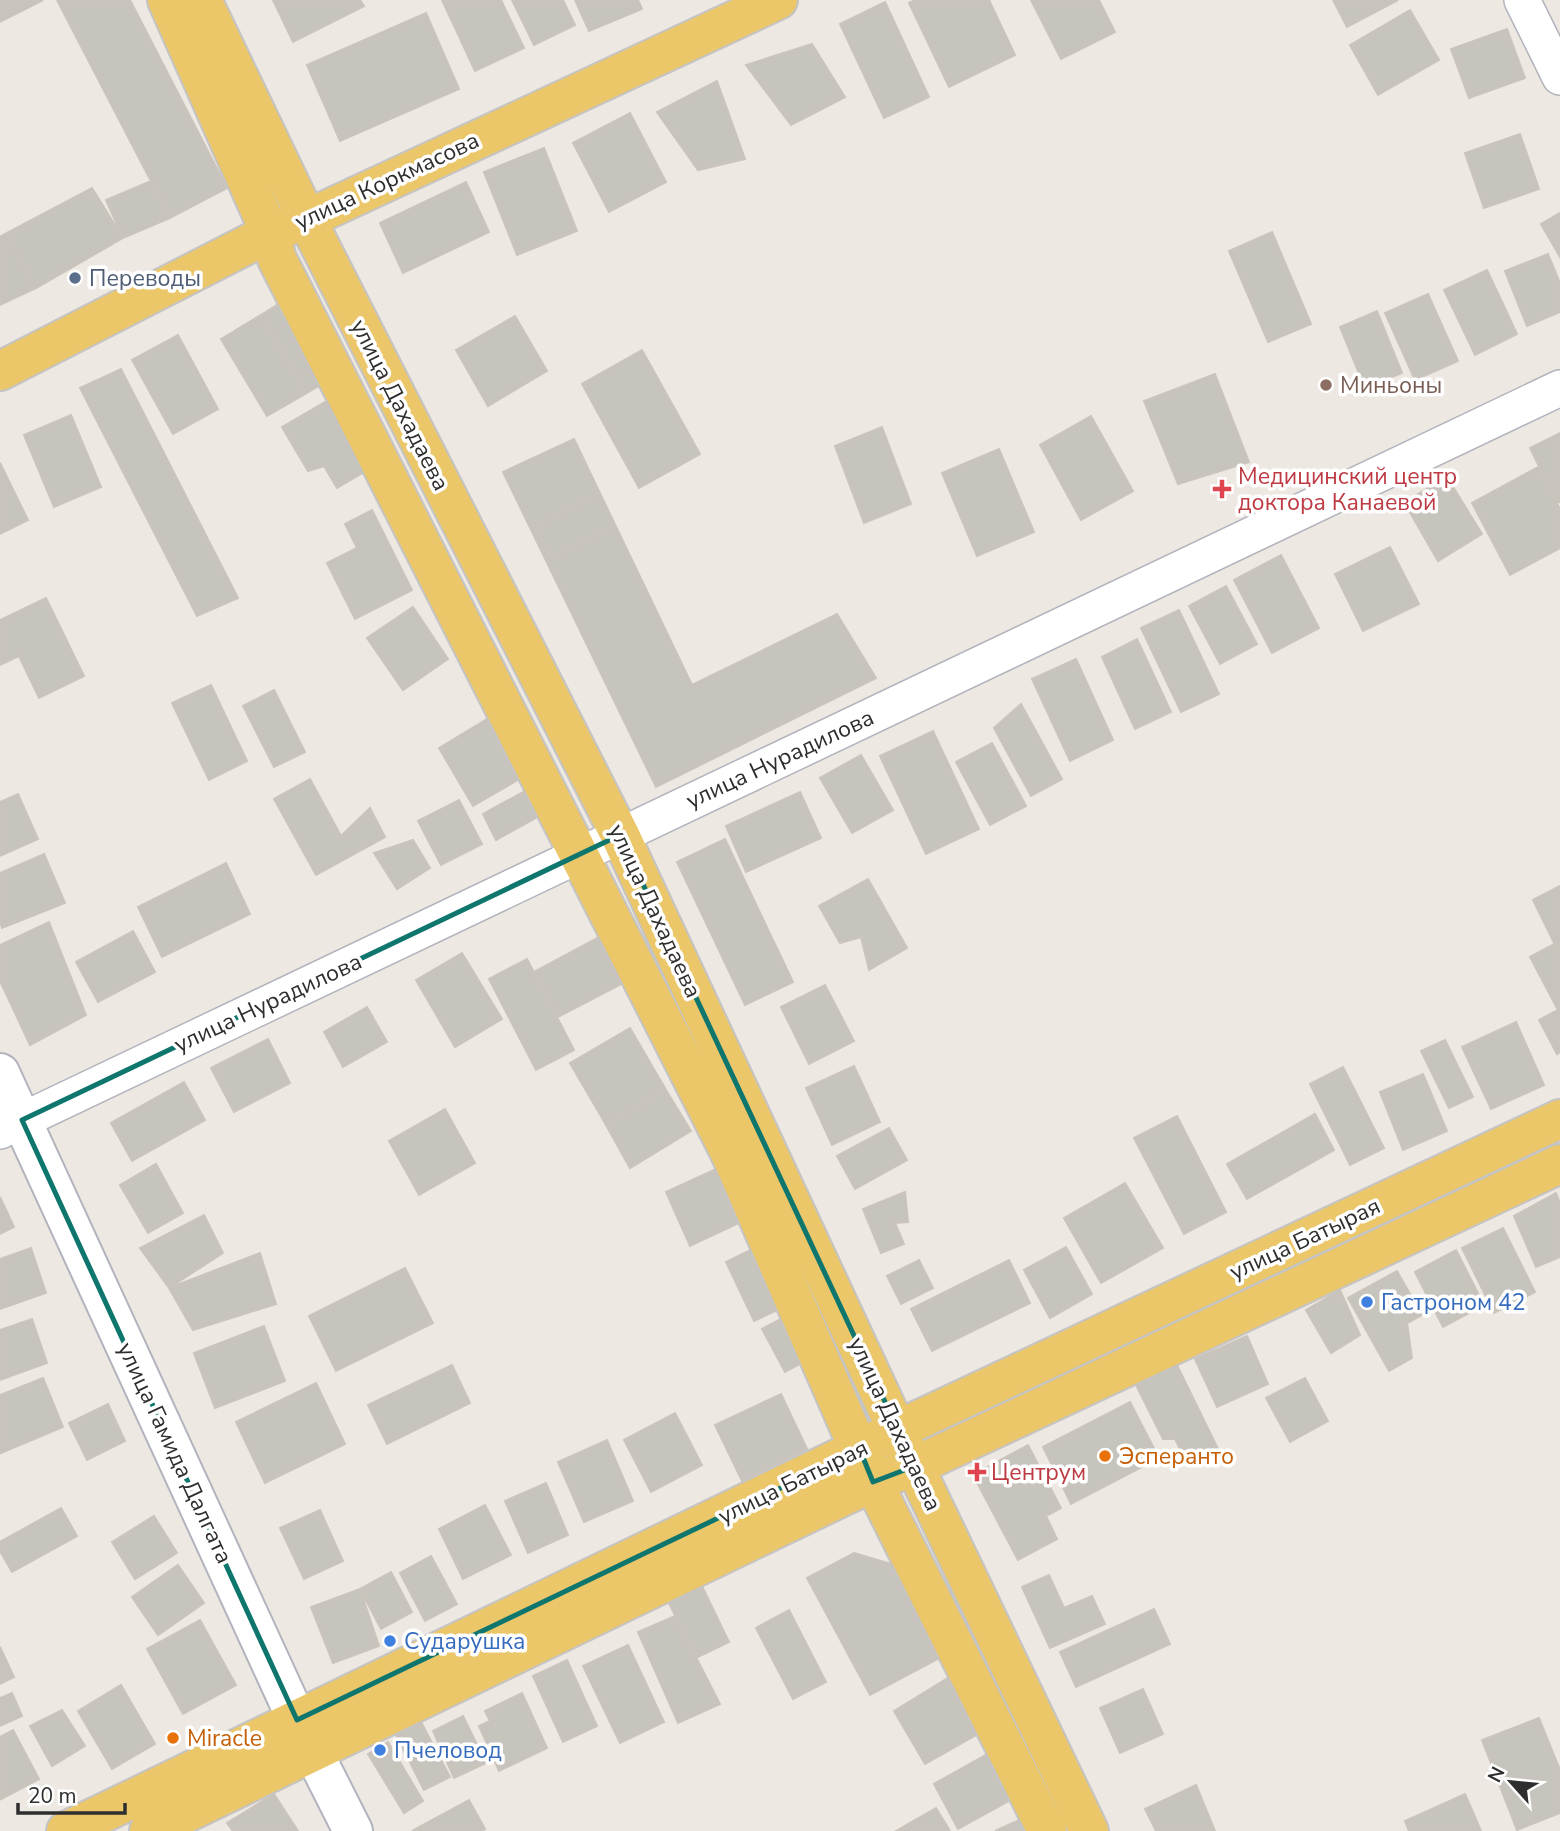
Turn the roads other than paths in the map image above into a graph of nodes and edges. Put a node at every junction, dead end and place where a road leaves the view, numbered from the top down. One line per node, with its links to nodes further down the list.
1 (167, 0): 7 (main road, улица Дахадаева)
2 (202, 0): 6 (main road, улица Дахадаева)
3 (778, 0): 6 (main road, улица Коркмасова)
4 (1522, 0): 5 (street)
5 (1560, 77)
6 (307, 219): 7 (main road, улица Коркмасова); 10 (main road, улица Дахадаева)
7 (270, 233): 8 (main road, улица Коркмасова); 11 (main road, улица Дахадаева)
8 (0, 371)
9 (1560, 387): 10 (street, улица Нурадилова)
10 (620, 835): 11 (street, улица Нурадилова); 16 (main road, улица Дахадаева)
11 (581, 855): 14 (street, улица Нурадилова); 18 (main road, улица Дахадаева)
12 (0, 1073): 14 (street, улица Гамида Далгата)
13 (1560, 1119): 16 (main road, улица Батырая)
14 (11, 1126): 19 (street, улица Гамида Далгата)
15 (1560, 1164): 17 (main road, улица Батырая)
16 (897, 1430): 17 (main road, улица Дахадаева); 19 (main road, улица Батырая)
17 (915, 1466): 18 (main road, улица Батырая); 24 (main road, улица Дахадаева)
18 (873, 1482): 19 (main road, улица Батырая); 23 (main road, улица Дахадаева)
19 (306, 1736): 20 (main road, улица Батырая); 21 (main road, улица Батырая); 22 (street, улица Гамида Далгата)
20 (66, 1831)
21 (149, 1831)
22 (353, 1831)
23 (1047, 1831)
24 (1089, 1831)

